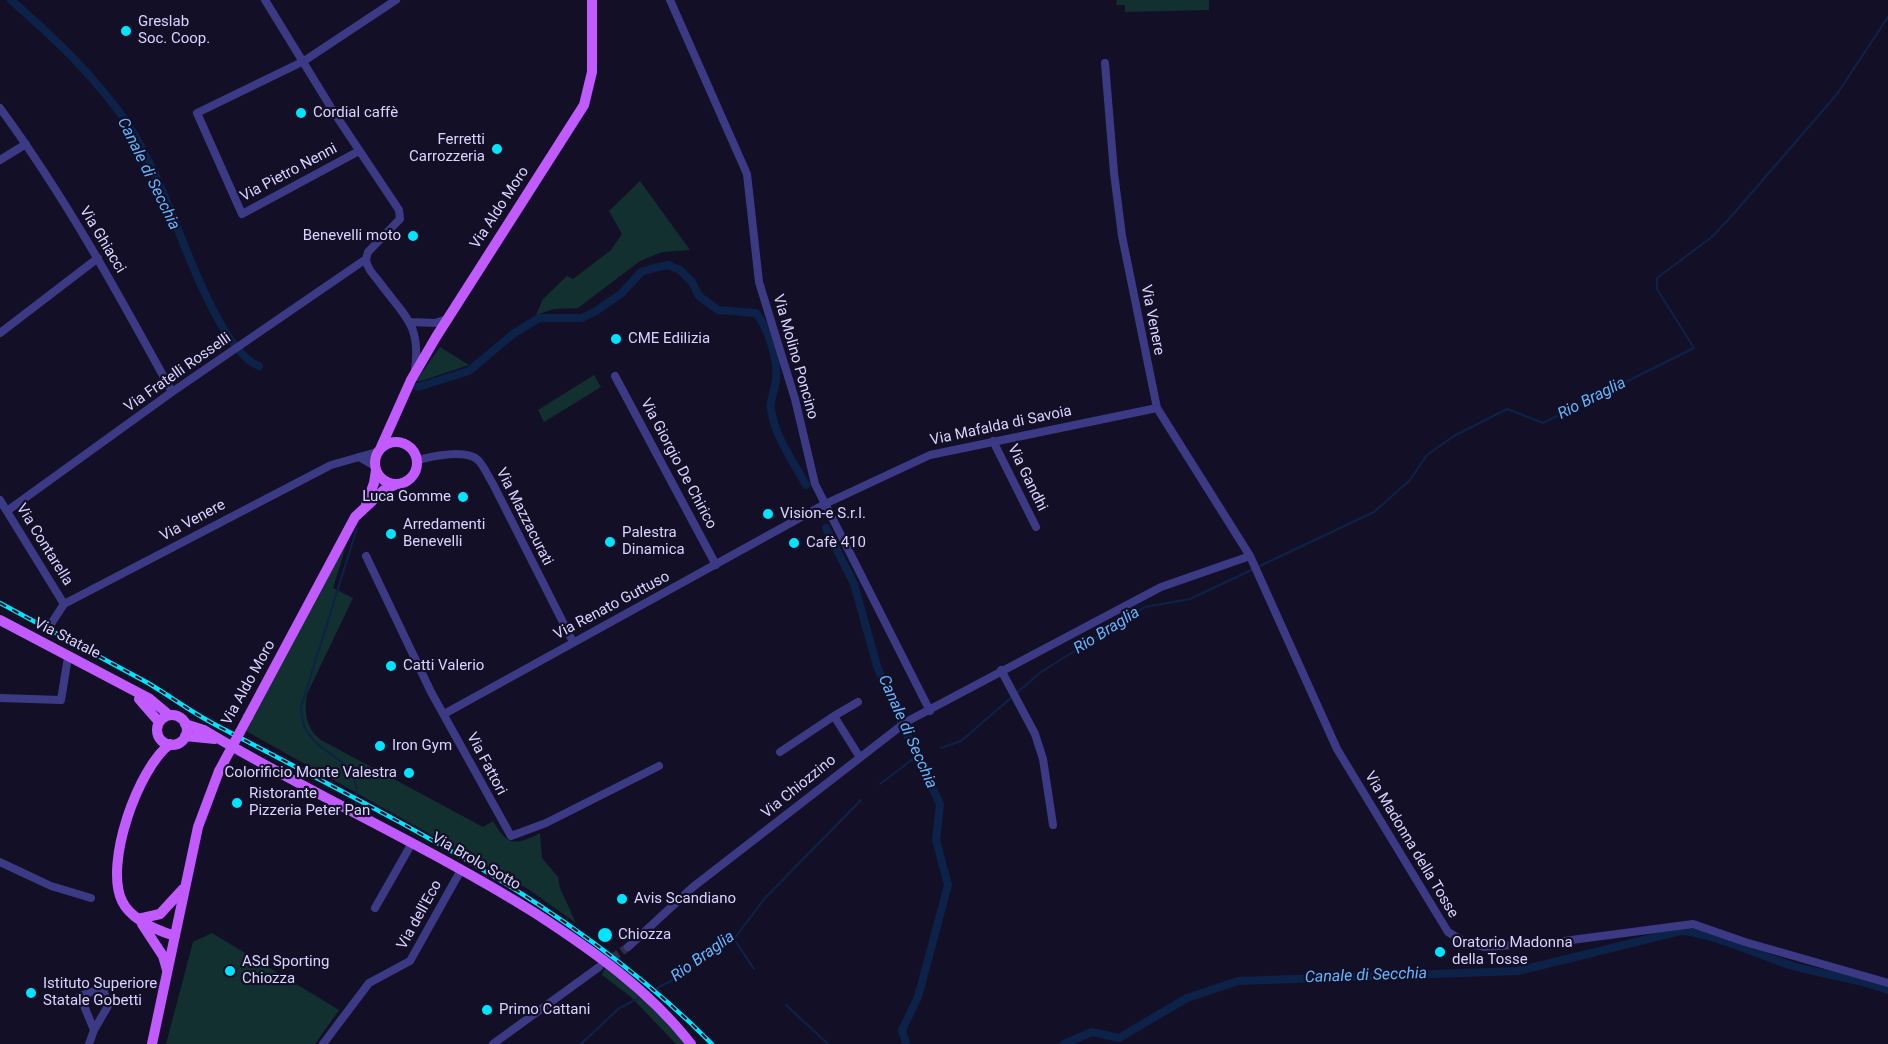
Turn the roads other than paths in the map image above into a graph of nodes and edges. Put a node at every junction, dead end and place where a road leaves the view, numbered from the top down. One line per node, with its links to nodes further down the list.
1 (265, 0): 5 (street)
2 (396, 0): 5 (street)
3 (592, 0): 13 (main road, Via Aldo Moro)
4 (670, 0): 29 (street, Via Molino Poncino)
5 (304, 61): 9 (street); 9 (street, Via Pietro Nenni)
6 (1106, 63): 19 (street, Via Venere)
7 (0, 108): 8 (street, Via Ghiacci)
8 (26, 144): 10 (street); 11 (street, Via Ghiacci)
9 (359, 151): 12 (street, Via Fratelli Rosselli)
10 (0, 160)
11 (98, 258): 15 (street); 18 (street, Via Ghiacci)
12 (366, 259): 14 (street); 18 (street, Via Fratelli Rosselli)
13 (447, 319): 14 (street); 17 (main road, Via Aldo Moro)
14 (411, 321): 17 (street)
15 (0, 333)
16 (615, 376): 35 (street, Via Giorgio De Chirico)
17 (413, 377): 20 (main road, Via Aldo Moro)
18 (172, 392): 31 (street, Via Fratelli Rosselli)
19 (1157, 408): 22 (street, Via Mafalda di Savoia); 34 (street, Via Venere)
20 (393, 422): 21 (main road); 23 (main road, Via Aldo Moro)
21 (399, 441): 23 (main road); 25 (main road)
22 (993, 441): 29 (street, Via Mafalda di Savoia); 32 (street, Via Gandhi)
23 (379, 450): 24 (street, Via Venere); 26 (main road)
24 (358, 457): 26 (street); 36 (street, Via Venere)
25 (418, 460): 27 (main road); 39 (street, Via Mazzacurati)
26 (376, 468): 27 (main road); 30 (main road, Via Aldo Moro)
27 (396, 484): 30 (main road, Via Aldo Moro)
28 (0, 500): 31 (street, Via Contarella)
29 (825, 504): 35 (street, Via Renato Guttuso); 45 (street, Via Molino Poncino)
30 (366, 505): 61 (main road, Via Aldo Moro, bridge)
31 (7, 511): 36 (street, Via Contarella)
32 (1036, 527)
33 (366, 556): 46 (street, Via Fattori)
34 (1252, 559): 41 (street, Via Chiozzino); 69 (street, Via Madonna della Tosse)
35 (716, 565): 39 (street, Via Renato Guttuso)
36 (64, 604): 38 (street, Via Venere)
37 (0, 620): 40 (main road, Via Statale)
38 (51, 624)
39 (573, 642): 46 (street, Via Renato Guttuso)
40 (68, 657): 42 (main road, Via Statale); 43 (street)
41 (1001, 670): 45 (street, Via Chiozzino); 57 (street)
42 (120, 684): 47 (main road, Via Statale); 49 (main road, Via Statale)
43 (0, 698)
44 (858, 702): 48 (street)
45 (930, 711): 54 (street, Via Chiozzino)
46 (444, 714): 55 (street, Via Fattori)
47 (169, 715): 49 (main road); 50 (main road, Via Statale)
48 (834, 716): 53 (street); 54 (street)
49 (159, 722): 51 (main road)
50 (185, 730): 52 (main road); 58 (main road, Via Brolo Sotto)
51 (158, 735): 52 (main road); 56 (main road)
52 (170, 744): 56 (main road)
53 (780, 752)
54 (859, 756): 66 (street, Via Chiozzino)
55 (659, 766)
56 (148, 770): 64 (main road)
57 (1053, 825)
58 (412, 843): 60 (main road, Via Brolo Sotto); 63 (street)
59 (0, 861): 62 (street)
60 (461, 870): 73 (street, Via dell'Eco); 75 (main road, Via Brolo Sotto)
61 (185, 886): 64 (main road, Via Aldo Moro); 65 (main road, Via Aldo Moro)
62 (91, 898)
63 (375, 908)
64 (138, 919): 65 (main road); 68 (main road)
65 (175, 936): 68 (main road, Via Aldo Moro)
66 (628, 947)
67 (599, 967): 74 (street)
68 (168, 971): 72 (main road, Via Aldo Moro)
69 (1888, 983)
70 (94, 1030): 70 (street); 71 (street)
71 (89, 1044)
72 (152, 1044)
73 (323, 1044)
74 (493, 1044)
75 (691, 1044)

